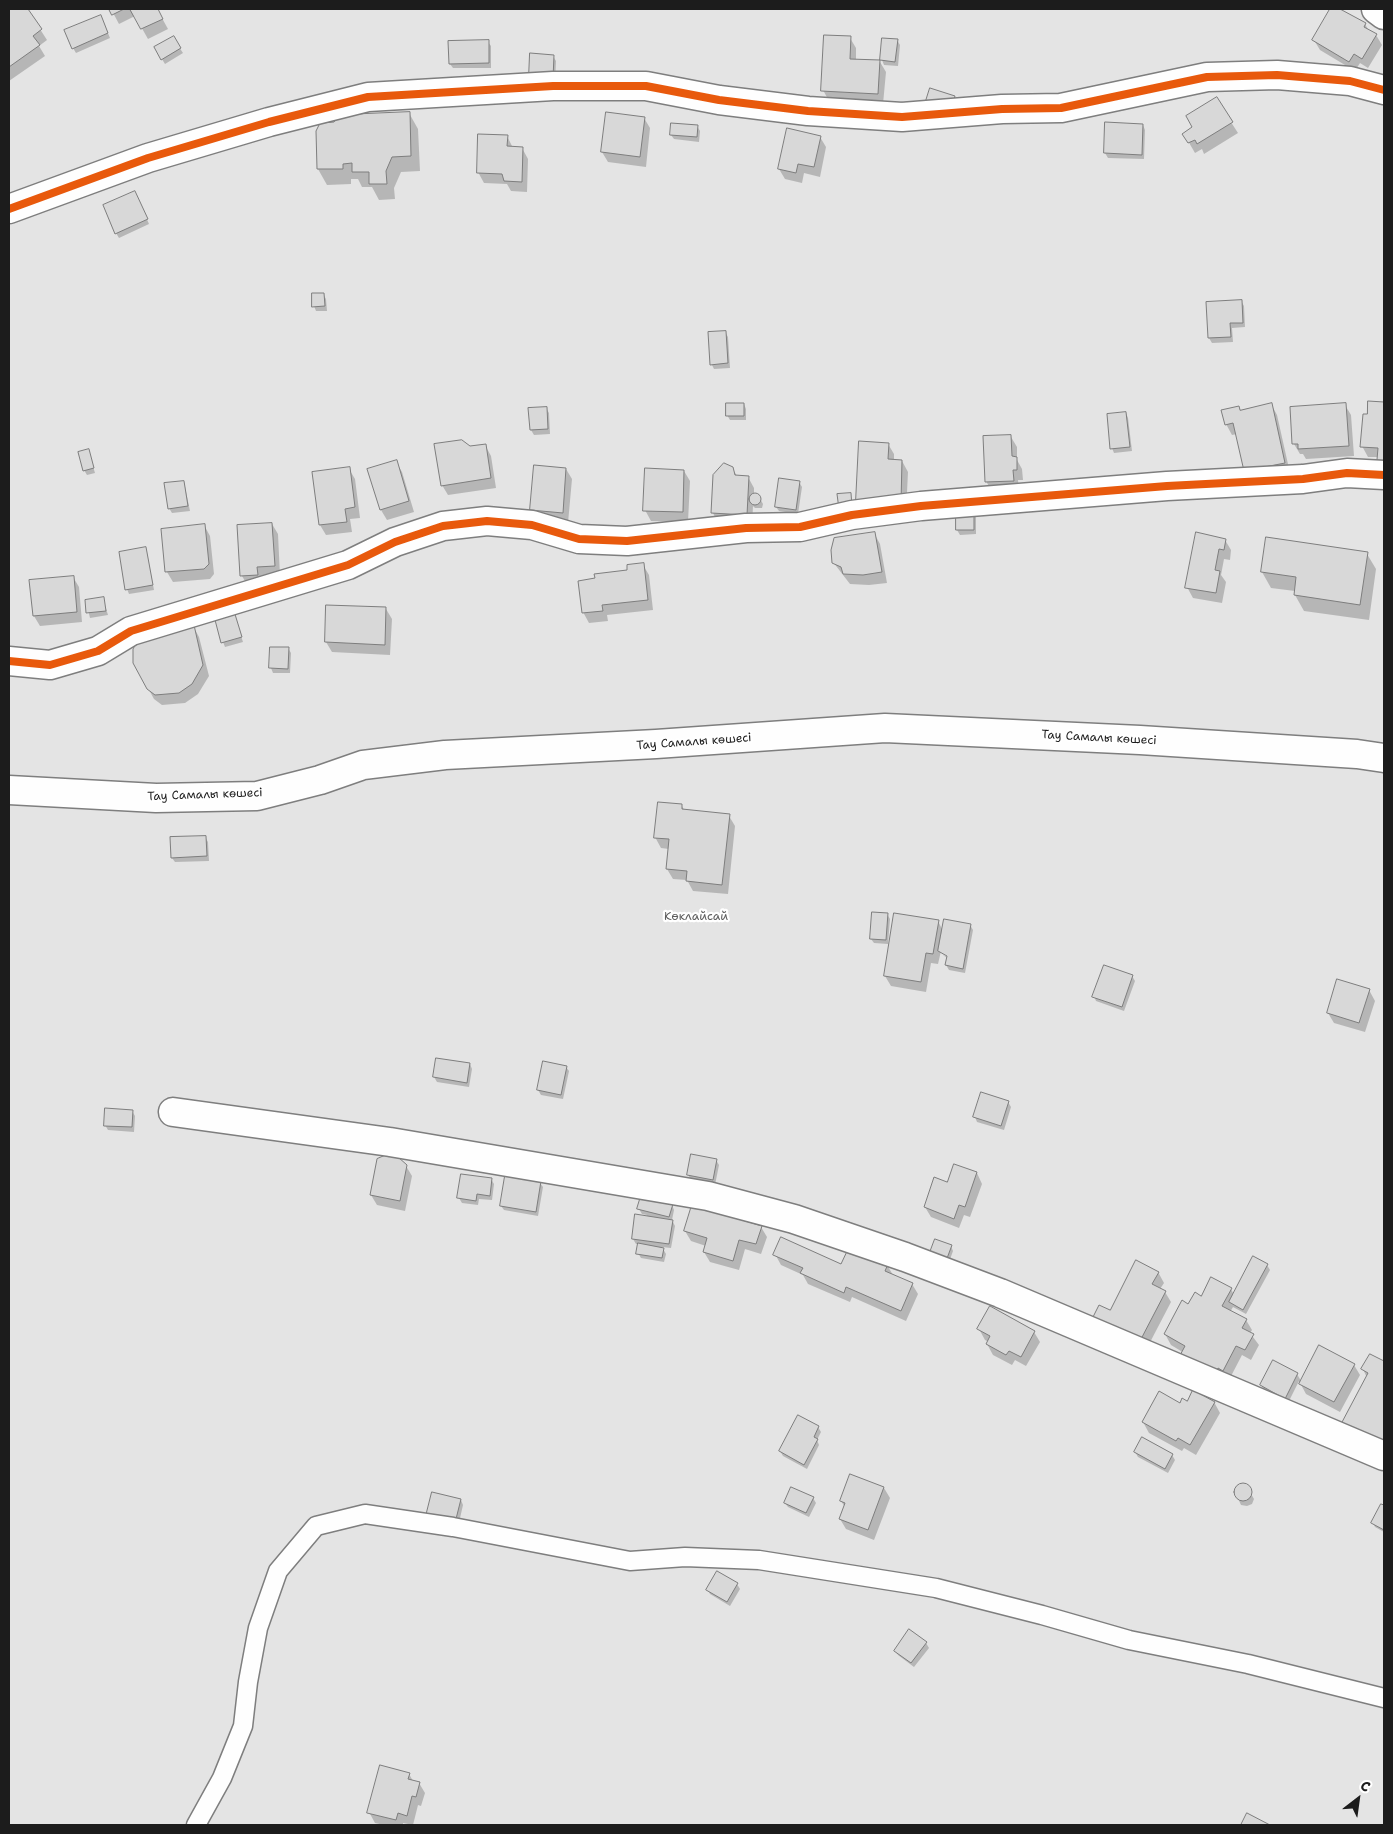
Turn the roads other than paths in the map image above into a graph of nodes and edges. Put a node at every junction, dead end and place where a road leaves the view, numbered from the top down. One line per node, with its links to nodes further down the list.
1 (1376, 9): 2 (street)
2 (1384, 14)
3 (1384, 90): 4 (street)
4 (9, 209)
5 (1384, 475): 6 (street)
6 (9, 661)
7 (1384, 758): 8 (street, Тау Самалы көшесі)
8 (9, 790)
9 (173, 1112): 10 (street)
10 (1384, 1456)
11 (1384, 1698): 12 (lane)
12 (196, 1825)

